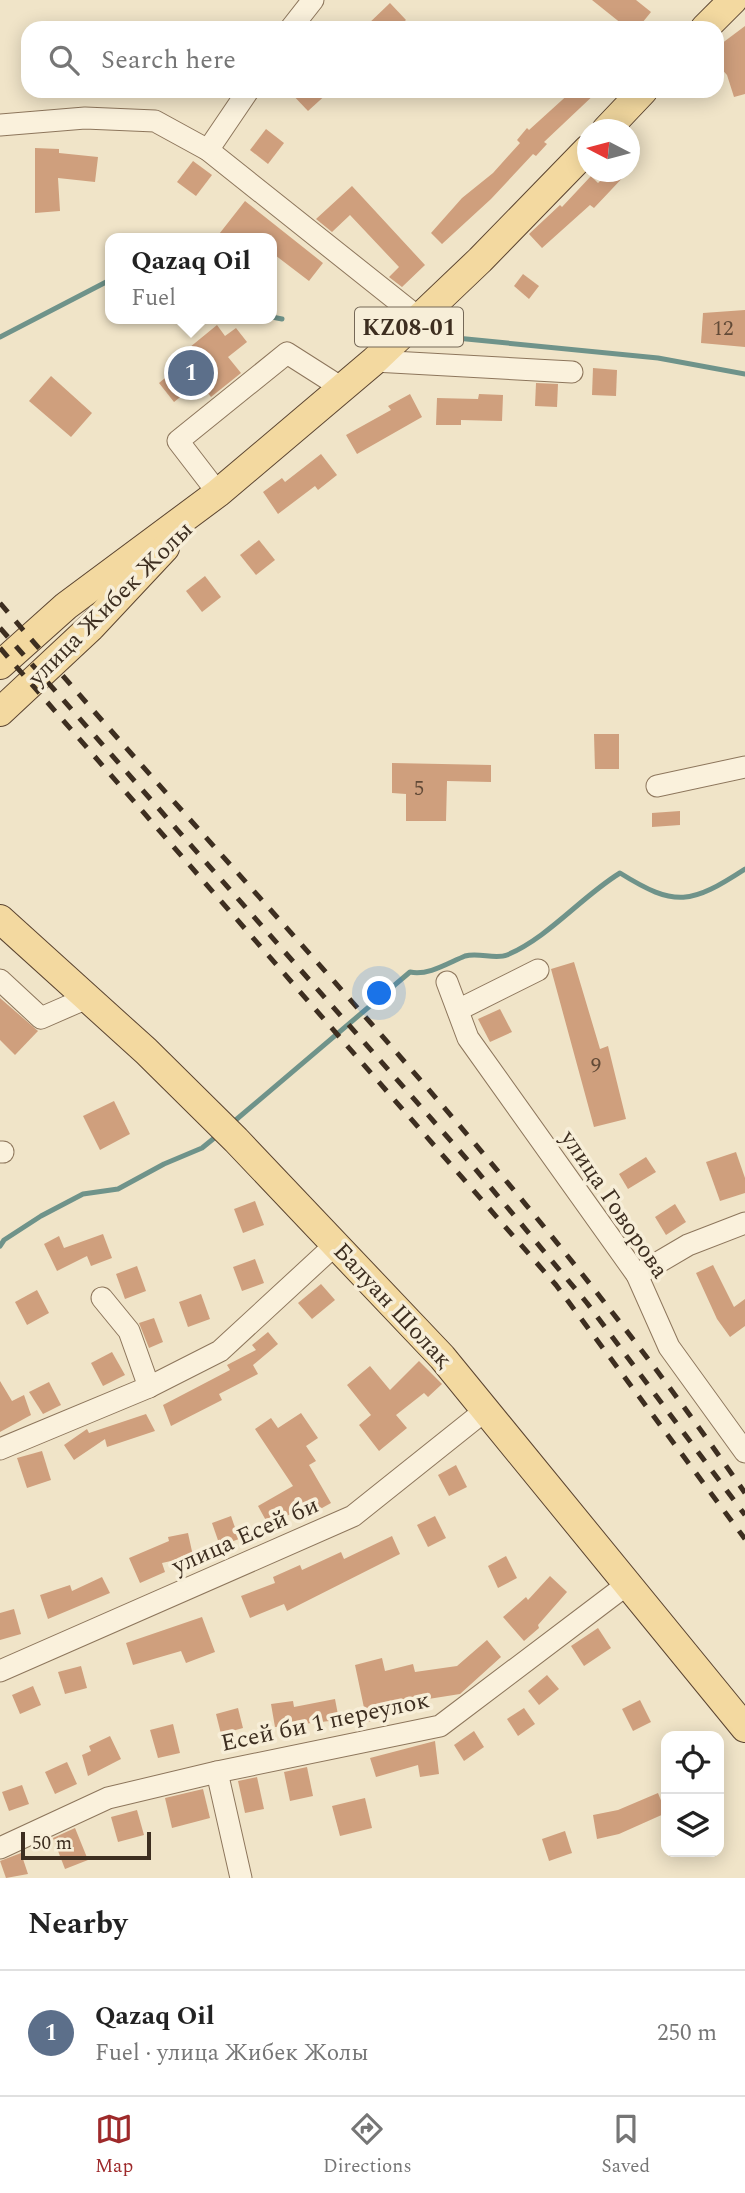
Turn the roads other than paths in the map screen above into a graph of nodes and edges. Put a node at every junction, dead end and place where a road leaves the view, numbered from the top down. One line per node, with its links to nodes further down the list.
1 (313, 0): 3 (street)
2 (733, 0): 4 (main road)
3 (296, 21)
4 (712, 21)
5 (243, 98): 9 (street)
6 (636, 98): 7 (main road)
7 (616, 119)
8 (0, 125): 9 (street)
9 (208, 150): 11 (street)
10 (577, 159): 11 (main road, улица Жибек Жолы / KZ08-01)
11 (419, 318): 12 (main road, улица Жибек Жолы / KZ08-01)
12 (374, 361): 13 (street); 14 (main road, улица Жибек Жолы / KZ08-01)
13 (572, 372)
14 (342, 388): 15 (main road, улица Жибек Жолы / KZ08-01); 15 (street)
15 (218, 493): 16 (main road, улица Жибек Жолы / KZ08-01); 17 (main road, улица Жибек Жолы / KZ08-01)
16 (0, 665)
17 (0, 712)
18 (745, 767): 19 (street)
19 (657, 786)
20 (0, 919): 24 (main road, Балуан Шолақ)
21 (538, 970): 25 (street)
22 (0, 980): 24 (street)
23 (447, 982): 25 (street, улица Говорова)
24 (87, 998): 27 (main road, Балуан Шолақ)
25 (458, 1010): 28 (street, улица Говорова)
26 (745, 1223): 28 (street)
27 (336, 1244): 30 (street); 31 (main road, Балуан Шолақ)
28 (637, 1276): 33 (street, улица Говорова)
29 (103, 1298): 30 (street)
30 (149, 1387): 32 (street)
31 (487, 1409): 34 (main road, Балуан Шолақ); 35 (street, улица Есей би)
32 (0, 1449)
33 (745, 1452)
34 (629, 1583): 36 (main road, Балуан Шолақ); 37 (street, Есей би 1 переулок)
35 (0, 1671)
36 (745, 1728)
37 (216, 1772): 38 (street, Есей би 1 переулок); 39 (street)
38 (0, 1848)
39 (241, 1878)

